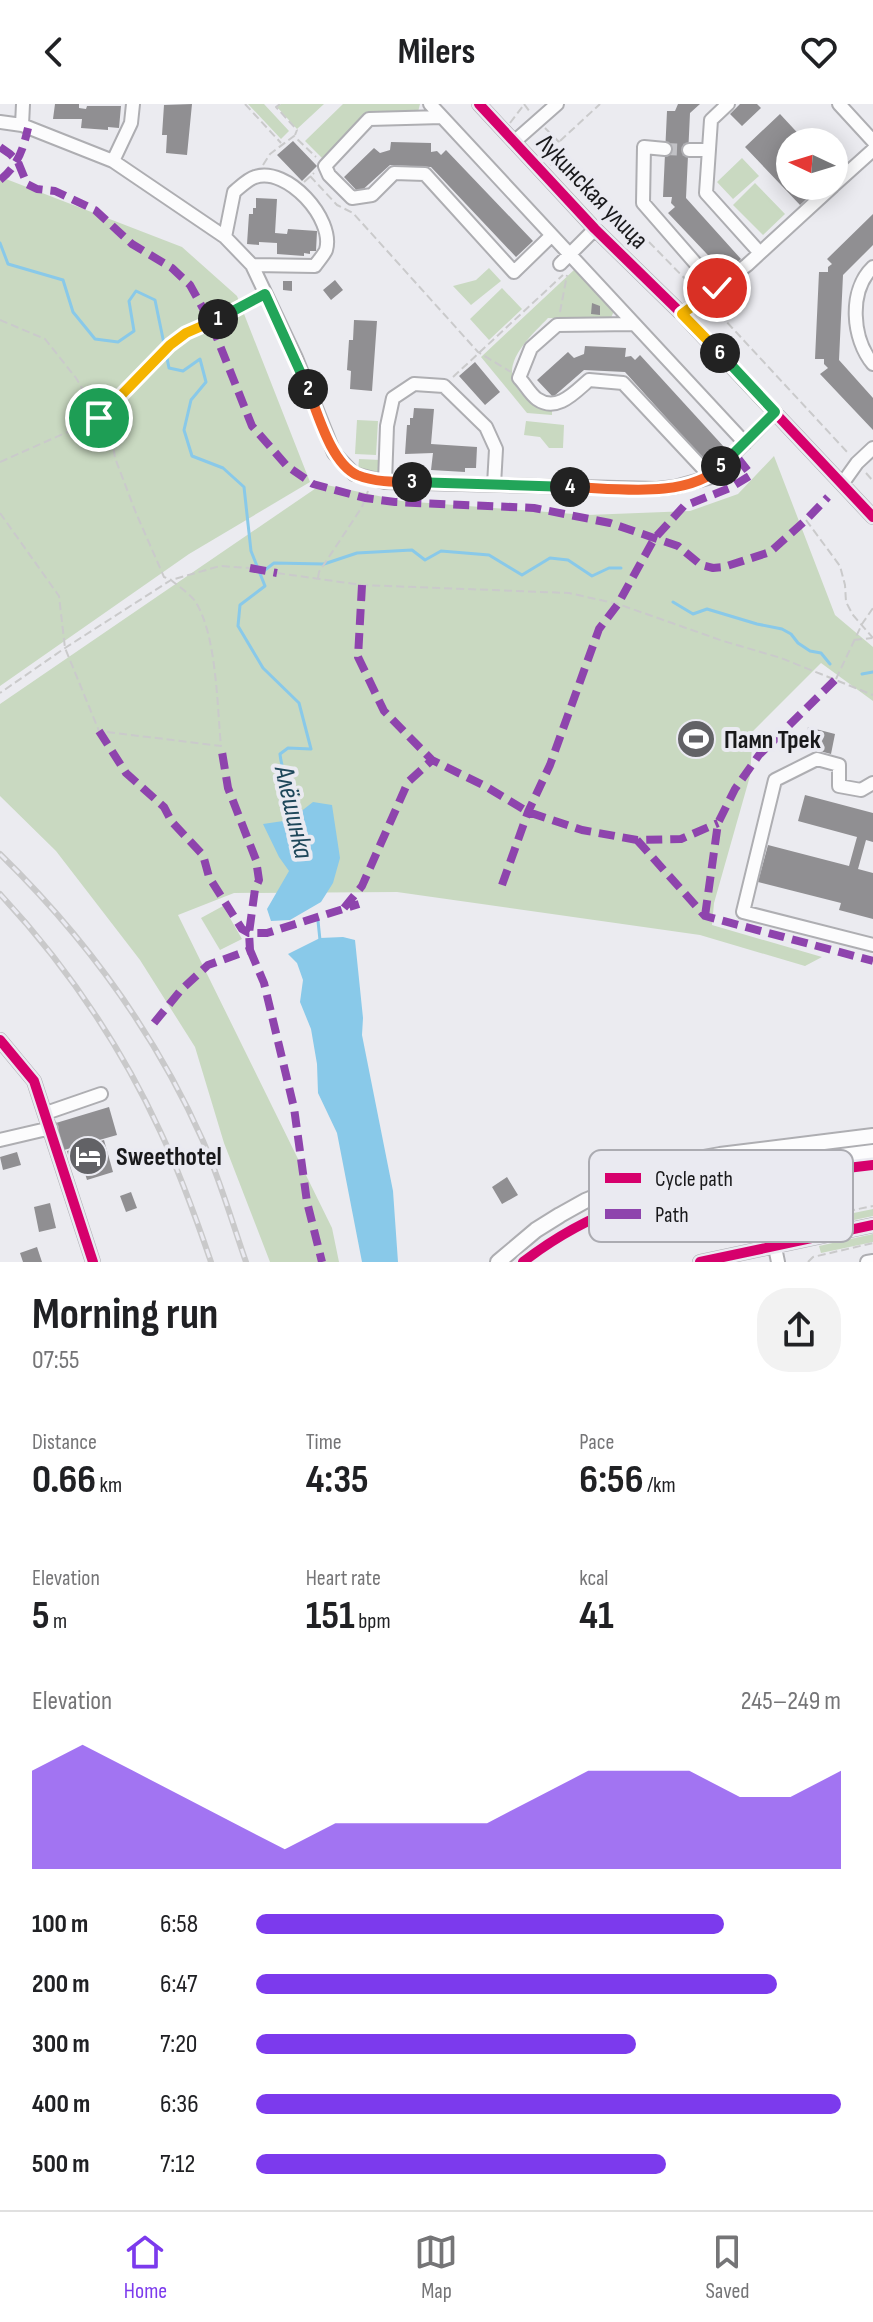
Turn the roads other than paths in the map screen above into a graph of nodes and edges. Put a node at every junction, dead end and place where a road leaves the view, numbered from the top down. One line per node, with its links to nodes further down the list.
1 (23, 104): 10 (street)
2 (133, 104): 17 (street)
3 (430, 104): 8 (street)
4 (479, 104): 11 (street, Лукинская улица)
5 (557, 104): 11 (street)
6 (728, 104): 15 (street)
7 (839, 104): 12 (street)
8 (442, 117): 21 (street); 21 (street)
9 (0, 122): 10 (street)
10 (22, 125): 17 (street)
11 (515, 141): 20 (street, Лукинская улица)
12 (873, 141)
13 (665, 149): 27 (street)
14 (689, 150): 15 (street)
15 (709, 150): 23 (street)
16 (873, 150): 18 (street)
17 (113, 161): 22 (street)
18 (848, 173)
19 (819, 200): 23 (street)
20 (595, 229): 24 (street); 28 (street, Лукинская улица)
21 (551, 236): 24 (street)
22 (225, 237): 25 (street); 25 (street)
23 (760, 253): 27 (street)
24 (565, 260): 29 (street)
25 (252, 265): 35 (street)
26 (873, 267): 30 (street)
27 (717, 288): 28 (street)
28 (682, 314): 31 (street, Лукинская улица)
29 (633, 324): 32 (street); 34 (street)
30 (873, 364)
31 (775, 412): 32 (street); 36 (street, Лукинская улица)
32 (745, 443): 34 (street)
33 (873, 448): 36 (street)
34 (711, 477): 37 (street)
35 (378, 480): 37 (street); 37 (street)
36 (842, 484): 38 (street, Лукинская улица)
37 (494, 485)
38 (873, 517)
39 (873, 783): 40 (street)
40 (873, 945)
41 (0, 1040): 43 (street)
42 (101, 1094): 43 (street)
43 (46, 1113): 44 (street)
44 (51, 1128): 46 (street); 58 (street)
45 (873, 1136): 47 (main road)
46 (0, 1140)
47 (764, 1150)
48 (873, 1152): 49 (main road)
49 (853, 1155)
50 (589, 1199): 59 (main road)
51 (873, 1225): 52 (street)
52 (853, 1229)
53 (774, 1242): 55 (street)
54 (794, 1242): 55 (street)
55 (775, 1246): 56 (street); 61 (street)
56 (715, 1260): 60 (street)
57 (873, 1261): 62 (street)
58 (93, 1262)
59 (498, 1262)
60 (700, 1262)
61 (778, 1262)
62 (867, 1262)

